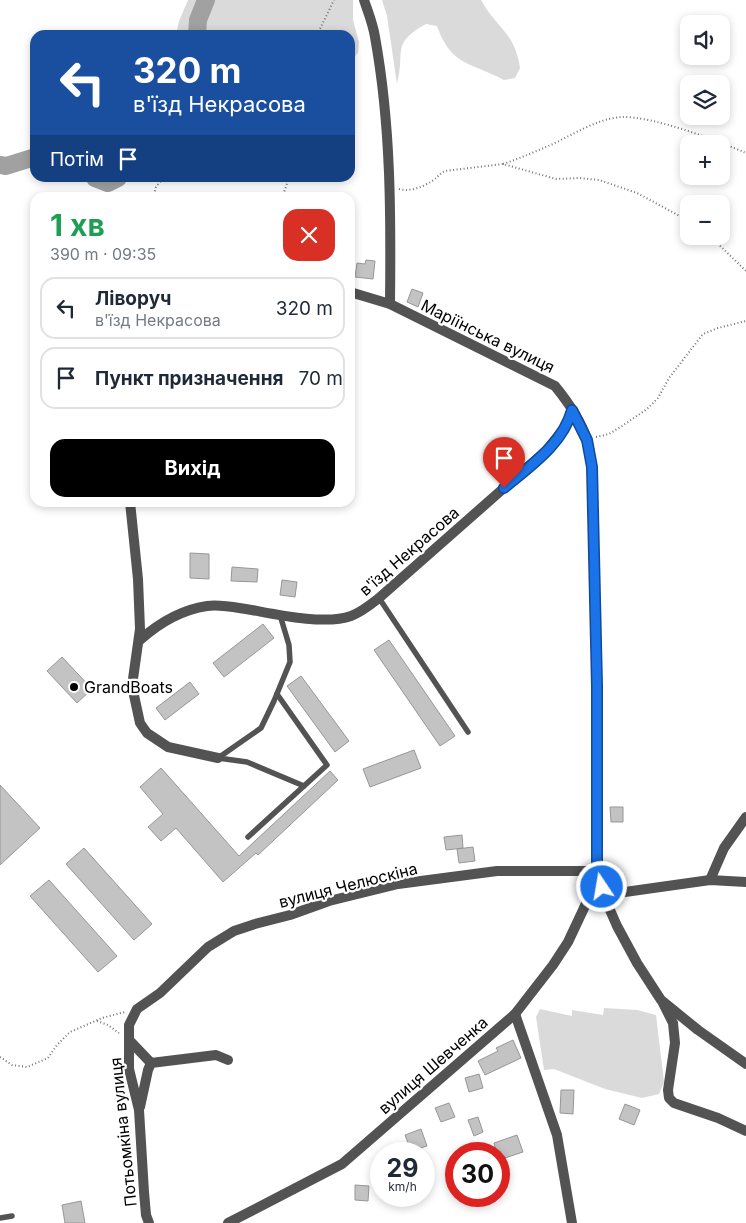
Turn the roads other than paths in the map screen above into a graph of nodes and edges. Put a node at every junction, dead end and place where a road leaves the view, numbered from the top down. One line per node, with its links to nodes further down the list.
1 (364, 0): 3 (street)
2 (355, 294): 3 (street, Маріїнська вулиця)
3 (390, 304): 4 (street, Маріїнська вулиця)
4 (572, 410): 6 (street, в'їзд Некрасова); 15 (street, Маріїнська вулиця)
5 (131, 507): 8 (street)
6 (379, 598): 7 (street, в'їзд Некрасова); 10 (lane)
7 (280, 615): 8 (street, в'їзд Некрасова); 9 (lane)
8 (140, 640): 11 (street)
9 (277, 694): 11 (lane); 12 (lane)
10 (468, 732)
11 (218, 758): 12 (lane)
12 (304, 786): 14 (lane)
13 (746, 817): 16 (street)
14 (248, 837)
15 (597, 871): 18 (street, Маріїнська вулиця); 20 (street, вулиця Челюскіна); 21 (street, вулиця Шевченка)
16 (710, 880): 17 (street); 18 (street)
17 (746, 882)
18 (602, 887): 19 (street, Маріїнська вулиця)
19 (661, 1000): 25 (street, Маріїнська вулиця); 27 (street)
20 (137, 1009): 22 (street, Потьомкіна вулиця)
21 (515, 1014): 31 (street, вулиця Шевченка); 32 (street)
22 (130, 1042): 24 (street); 26 (street, Потьомкіна вулиця)
23 (228, 1060): 24 (street)
24 (151, 1063): 26 (street)
25 (746, 1064)
26 (139, 1110): 30 (street, Потьомкіна вулиця)
27 (746, 1131)
28 (12, 1216): 29 (lane)
29 (0, 1218)
30 (149, 1223)
31 (228, 1223)
32 (572, 1223)

